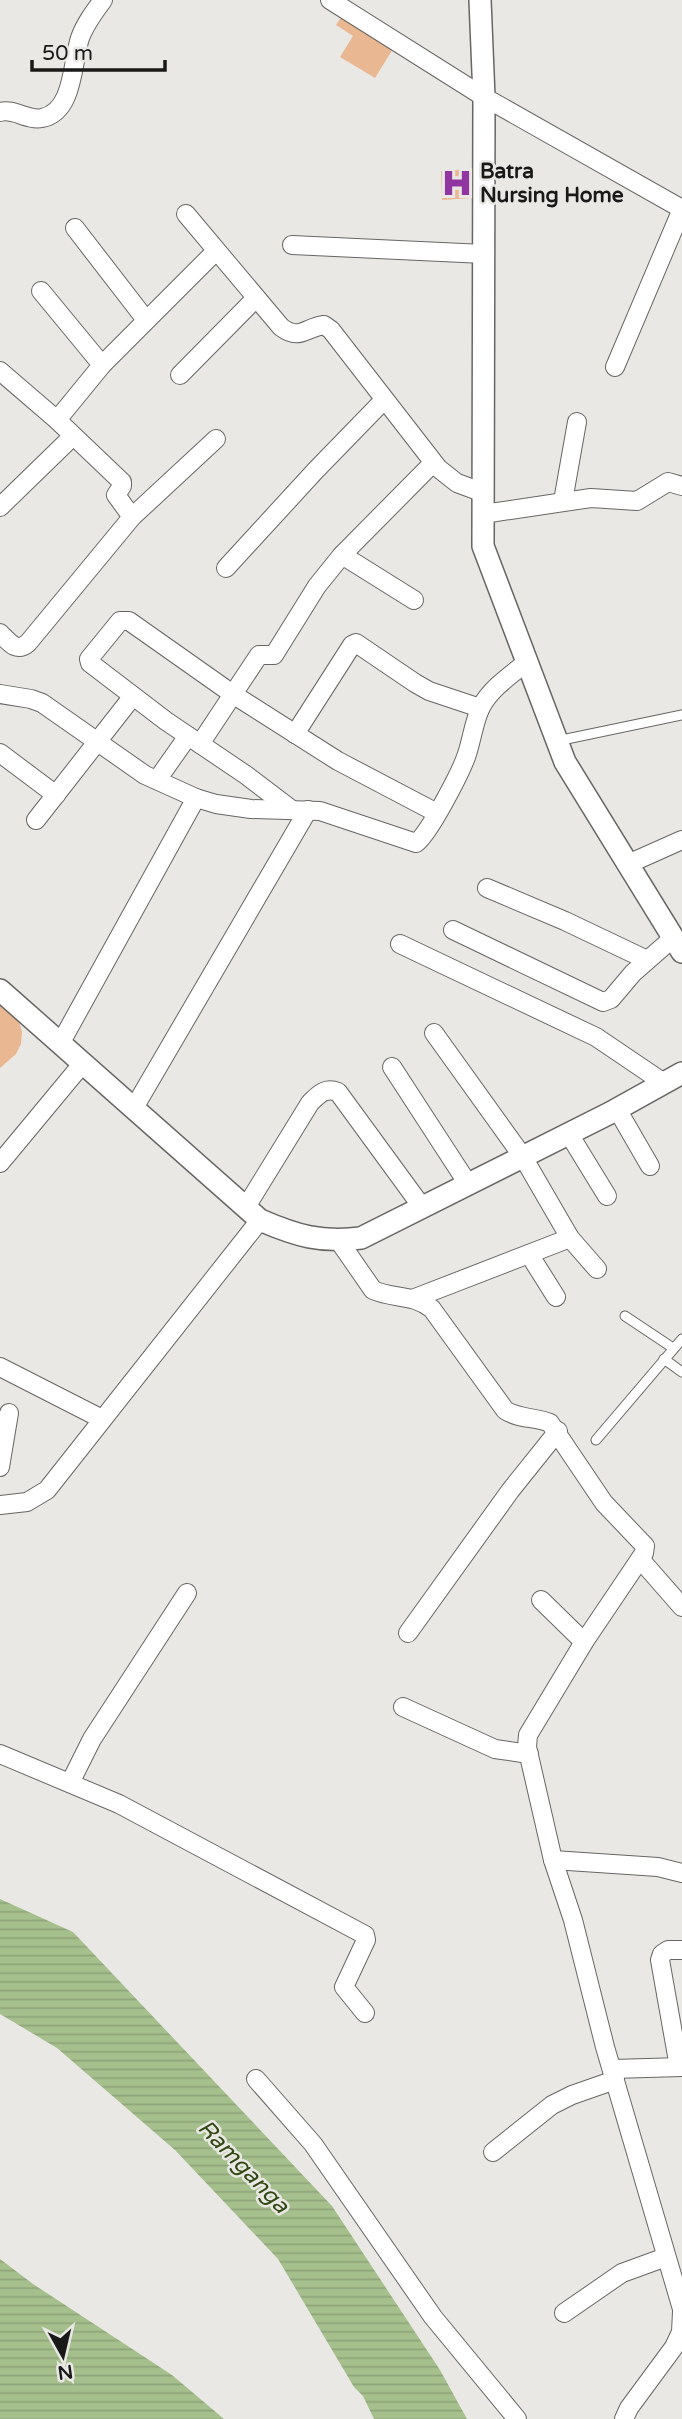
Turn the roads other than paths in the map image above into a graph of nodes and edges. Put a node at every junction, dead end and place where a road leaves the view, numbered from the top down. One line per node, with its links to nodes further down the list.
1 (103, 0): 5 (street)
2 (330, 0): 4 (street)
3 (481, 0): 4 (street)
4 (484, 97): 6 (street); 11 (street)
5 (0, 112)
6 (682, 209): 16 (street)
7 (186, 214): 10 (street)
8 (75, 228): 14 (street)
9 (292, 245): 11 (street)
10 (216, 251): 13 (street); 14 (street)
11 (484, 254): 26 (street)
12 (41, 291): 15 (street)
13 (256, 298): 18 (street); 19 (street)
14 (146, 320): 15 (street)
15 (102, 365): 20 (street)
16 (615, 367)
17 (0, 371): 20 (street)
18 (180, 375)
19 (384, 400): 24 (street); 32 (street)
20 (57, 420): 22 (street)
21 (576, 422): 27 (street)
22 (73, 436): 28 (street); 30 (street)
23 (216, 439): 30 (street)
24 (433, 463): 26 (street); 31 (street)
25 (682, 486): 27 (street)
26 (484, 493): 29 (street)
27 (563, 501): 29 (street)
28 (0, 507)
29 (484, 514): 35 (street)
30 (132, 517): 34 (street)
31 (342, 555): 33 (street); 37 (street)
32 (226, 568)
33 (414, 600)
34 (0, 633)
35 (527, 662): 39 (street); 43 (street)
36 (0, 694): 44 (street)
37 (234, 695): 38 (street); 41 (street); 42 (street)
38 (133, 696): 42 (street); 44 (street)
39 (480, 708): 41 (street); 50 (street)
40 (682, 715): 43 (lane)
41 (295, 734): 50 (street)
42 (194, 740): 46 (street); 49 (street)
43 (557, 741): 53 (street)
44 (99, 742): 46 (street); 47 (street)
45 (0, 752): 47 (street)
46 (157, 780): 48 (street)
47 (56, 795): 51 (street)
48 (196, 798): 49 (street); 61 (street)
49 (300, 810): 50 (street); 65 (street)
50 (437, 813)
51 (36, 820)
52 (682, 840): 53 (street)
53 (628, 864): 57 (street)
54 (487, 888): 58 (street)
55 (453, 930): 58 (street)
56 (400, 944): 64 (street)
57 (678, 945): 58 (street)
58 (647, 961)
59 (0, 990): 61 (street)
60 (434, 1033): 68 (street)
61 (60, 1044): 62 (street)
62 (83, 1063): 65 (street); 69 (street)
63 (393, 1067): 71 (street)
64 (673, 1078): 66 (street)
65 (134, 1108): 74 (street)
66 (617, 1109): 67 (street); 70 (street)
67 (569, 1134): 68 (street); 72 (street)
68 (523, 1157): 71 (street); 75 (street)
69 (0, 1163)
70 (650, 1166)
71 (468, 1184): 73 (street)
72 (607, 1196)
73 (422, 1207): 74 (street); 76 (street)
74 (253, 1213): 76 (street); 88 (street)
75 (570, 1238): 77 (street); 78 (street)
76 (339, 1241): 80 (street)
77 (529, 1254): 79 (street); 80 (street)
78 (597, 1269)
79 (556, 1297)
80 (415, 1298): 89 (street)
81 (625, 1316): 83 (lane)
82 (682, 1339): 83 (lane)
83 (673, 1348): 84 (lane)
84 (664, 1359): 86 (lane); 90 (lane)
85 (0, 1367): 88 (street)
86 (682, 1372)
87 (9, 1413): 91 (street)
88 (102, 1419): 92 (street)
89 (558, 1431): 93 (street); 97 (street)
90 (596, 1440)
91 (0, 1467)
92 (0, 1505)
93 (640, 1559): 96 (street); 98 (street)
94 (187, 1593): 102 (street)
95 (541, 1600): 98 (street)
96 (682, 1607)
97 (408, 1633)
98 (584, 1642): 101 (street)
99 (403, 1707): 101 (street)
100 (0, 1754): 102 (street)
101 (528, 1754): 103 (street)
102 (70, 1783): 106 (street)
103 (553, 1860): 104 (street); 108 (street)
104 (682, 1873)
105 (682, 1950): 107 (street)
106 (365, 2014)
107 (681, 2067): 108 (street)
108 (613, 2075): 110 (street); 111 (street)
109 (256, 2079): 115 (street)
110 (493, 2152)
111 (666, 2257): 112 (street); 113 (street)
112 (682, 2311): 114 (street)
113 (564, 2313)
114 (682, 2332): 116 (street)
115 (517, 2419)
116 (624, 2419)

